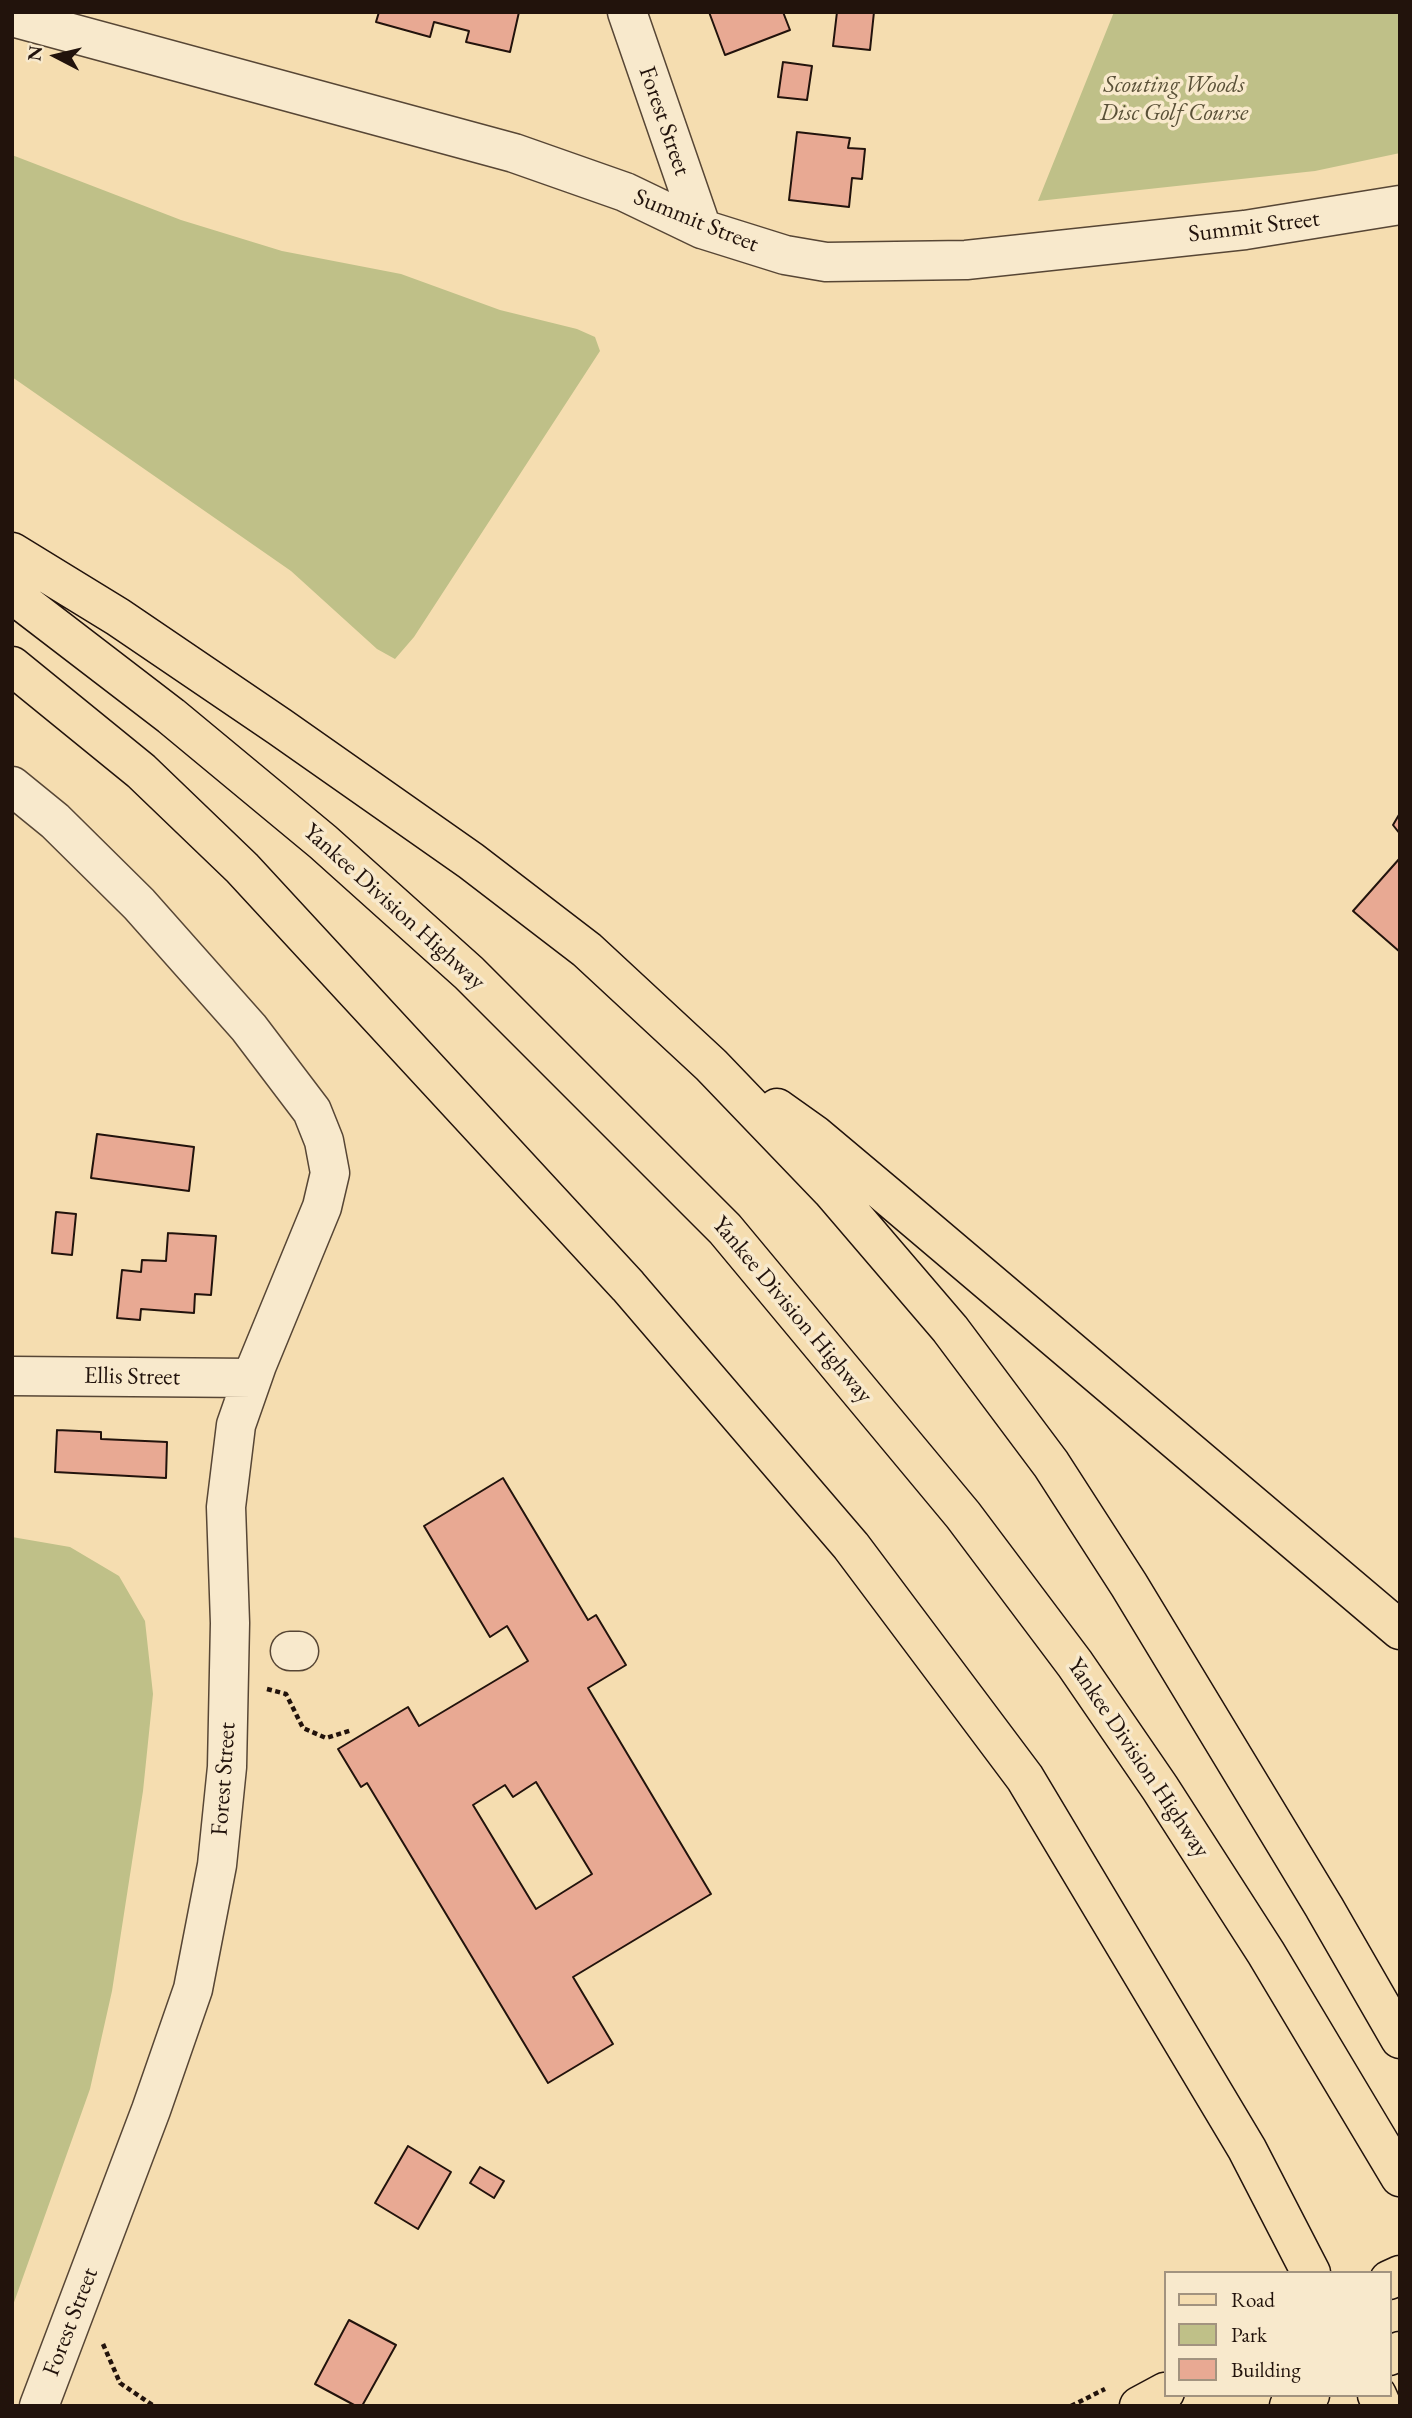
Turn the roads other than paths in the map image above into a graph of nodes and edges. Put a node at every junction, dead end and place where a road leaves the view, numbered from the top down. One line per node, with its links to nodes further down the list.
1 (627, 12): 4 (street, Forest Street)
2 (20, 16): 4 (street, Summit Street)
3 (1400, 205): 4 (street, Summit Street)
4 (702, 229)
5 (12, 552): 9 (main road)
6 (12, 594): 14 (main road, Yankee Division Highway)
7 (12, 666): 15 (main road)
8 (12, 786): 11 (street, Forest Street)
9 (696, 1051): 12 (main road); 13 (main road)
10 (12, 1376): 11 (street, Ellis Street)
11 (252, 1378): 18 (street, Forest Street)
12 (1400, 1630)
13 (1400, 2039)
14 (1400, 2177)
15 (1310, 2271)
16 (1164, 2393): 19 (main road)
17 (1306, 2397): 20 (main road)
18 (52, 2402)
19 (1139, 2406)
20 (1289, 2406)

